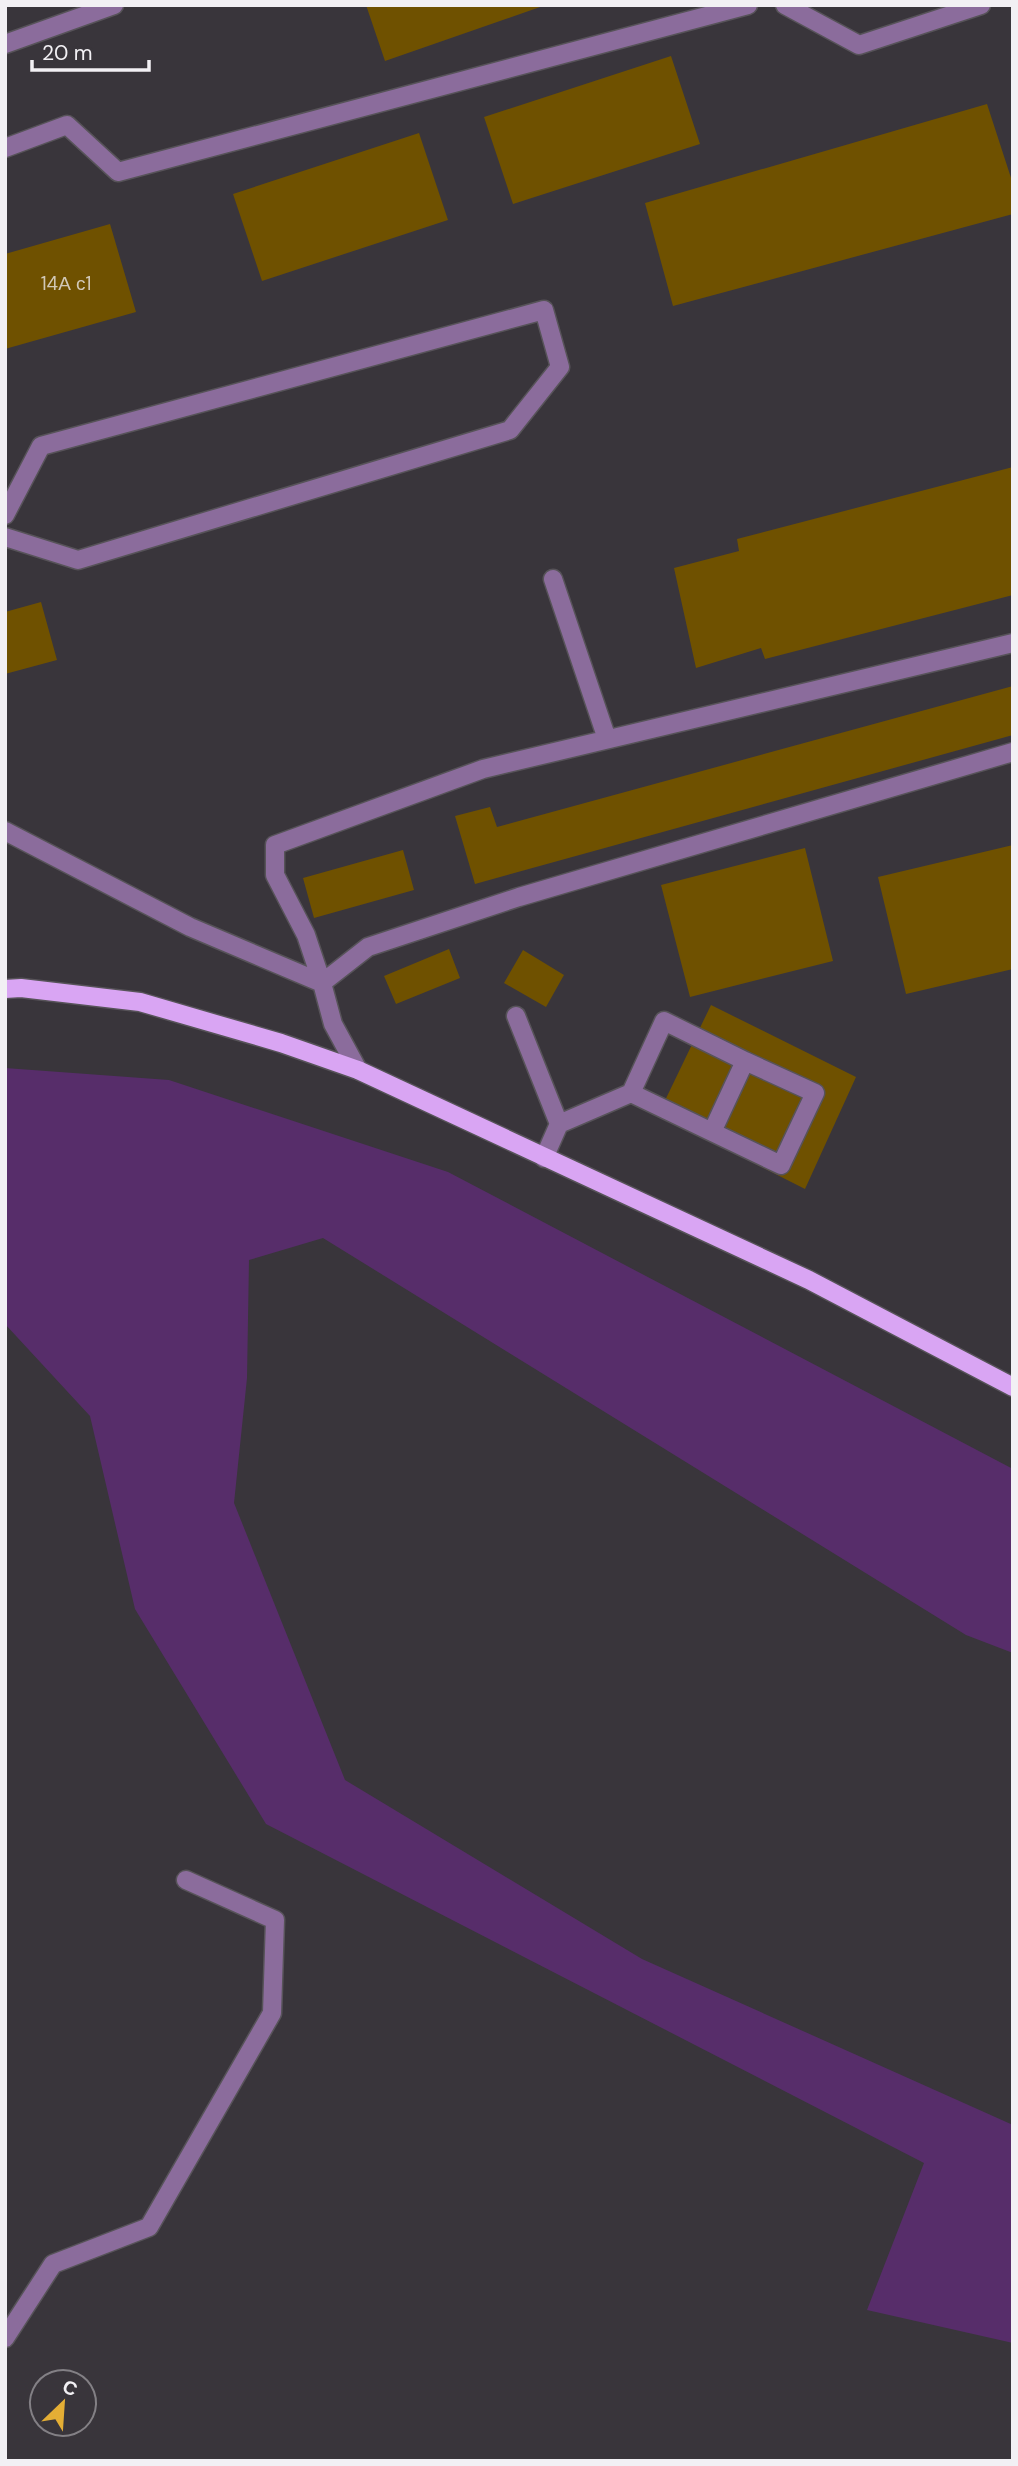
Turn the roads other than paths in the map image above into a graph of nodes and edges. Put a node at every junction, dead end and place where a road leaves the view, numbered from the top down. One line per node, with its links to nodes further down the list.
1 (114, 5): 5 (street)
2 (748, 5): 6 (street)
3 (785, 5): 4 (street)
4 (981, 5)
5 (5, 44)
6 (5, 148)
7 (5, 515): 8 (street)
8 (5, 537)
9 (553, 579): 11 (street)
10 (1013, 643): 11 (street)
11 (607, 740): 14 (street)
12 (1013, 752): 14 (street)
13 (5, 831): 14 (street)
14 (322, 983): 18 (street)
15 (5, 989): 18 (main road)
16 (516, 1016): 20 (street)
17 (745, 1061): 19 (street); 21 (street); 21 (street)
18 (358, 1070): 22 (main road)
19 (631, 1093): 20 (street); 21 (street)
20 (559, 1124): 22 (street)
21 (712, 1132)
22 (544, 1158): 23 (main road)
23 (1013, 1387)
24 (186, 1880): 25 (street)
25 (5, 2338)

